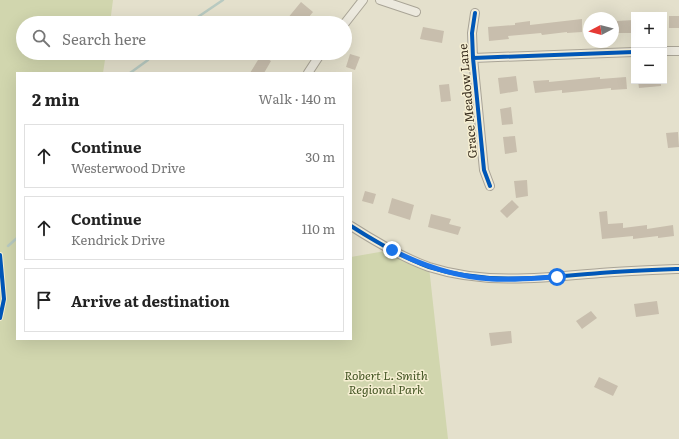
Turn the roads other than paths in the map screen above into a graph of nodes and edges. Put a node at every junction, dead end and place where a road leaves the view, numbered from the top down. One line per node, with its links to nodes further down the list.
1 (363, 0): 5 (street)
2 (380, 0): 3 (street)
3 (416, 12)
4 (475, 13): 9 (street, Grace Meadow Lane)
5 (350, 16)
6 (667, 51): 7 (street)
7 (679, 51)
8 (631, 52): 9 (street)
9 (473, 58): 12 (street, Grace Meadow Lane)
10 (316, 60): 11 (street)
11 (309, 72)
12 (490, 186)
13 (352, 227): 14 (street)
14 (679, 269)

